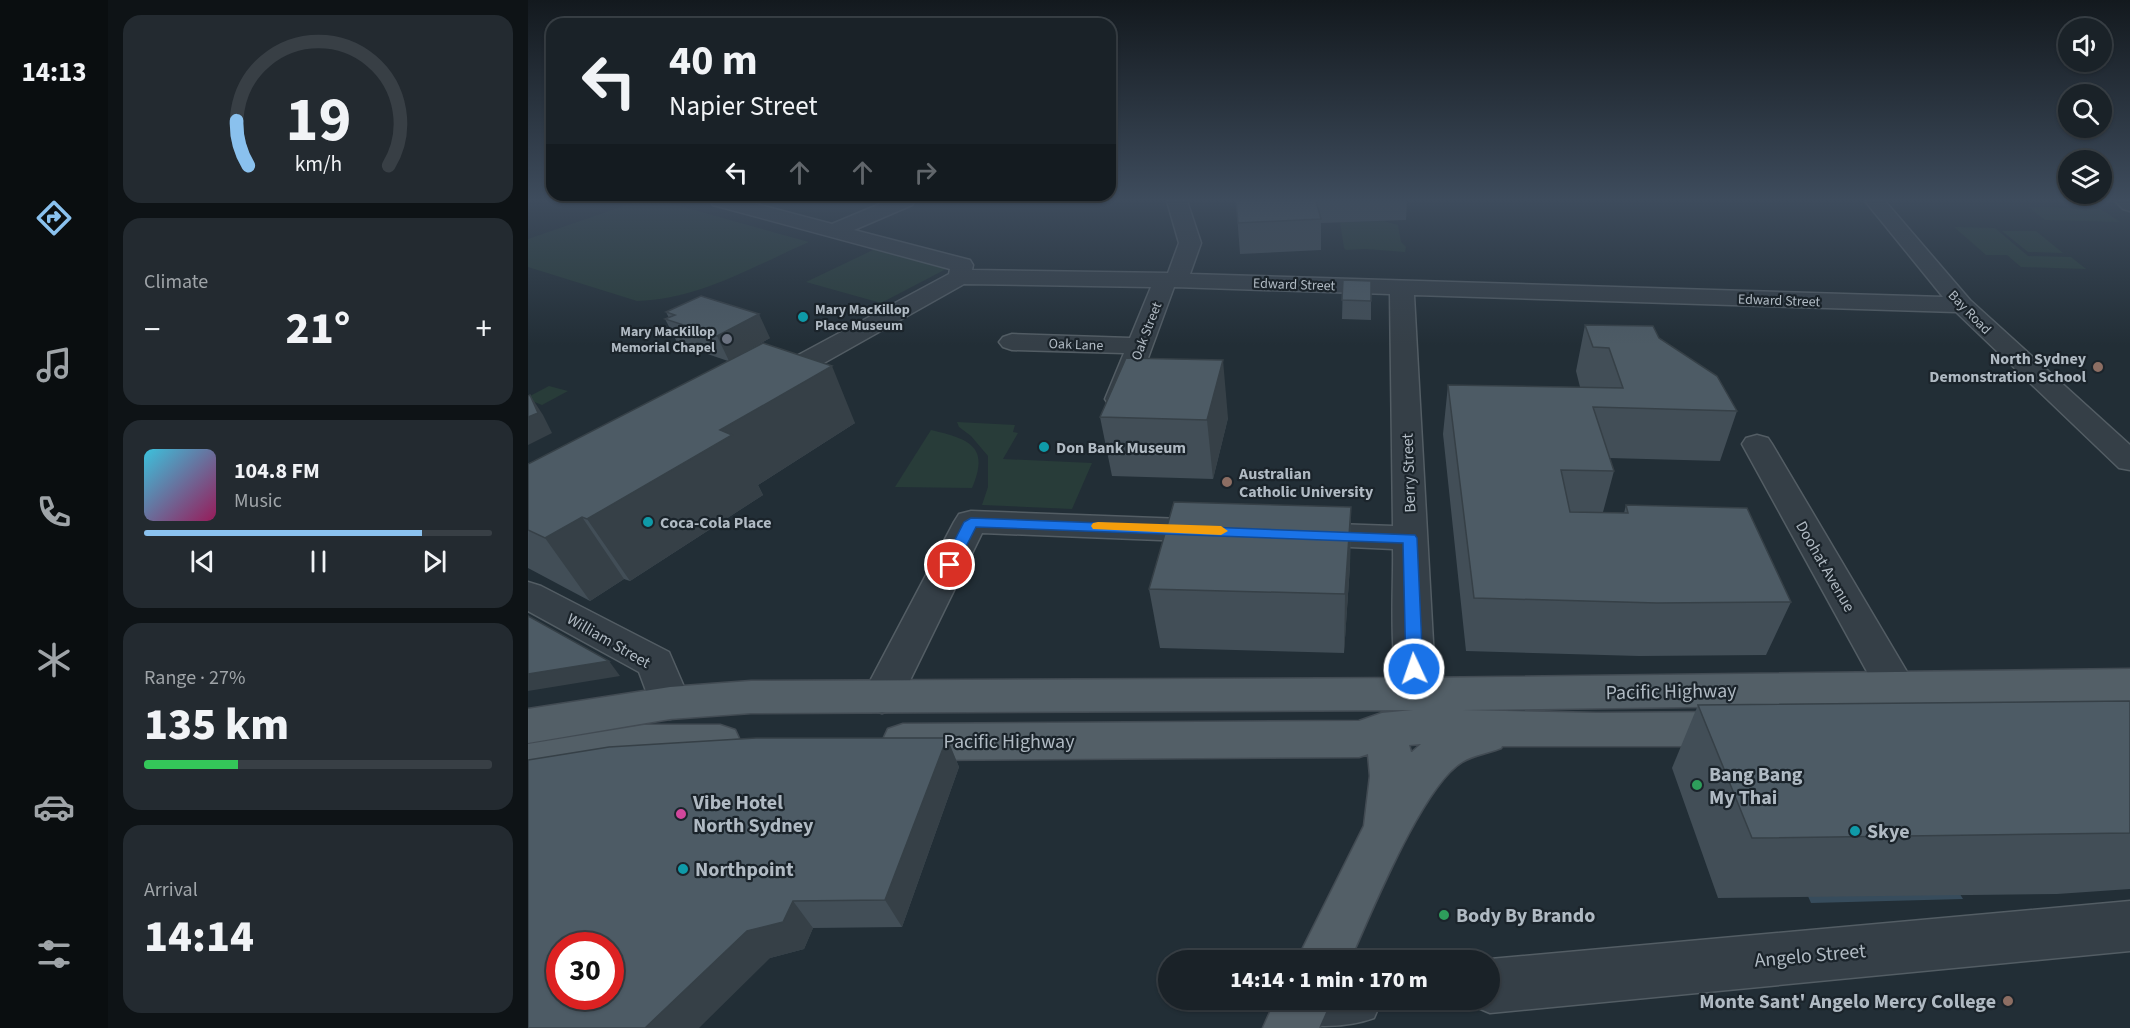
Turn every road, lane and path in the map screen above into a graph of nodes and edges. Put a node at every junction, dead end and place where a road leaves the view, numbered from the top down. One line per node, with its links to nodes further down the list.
1 (902, 249): 4 (street)
2 (1187, 249): 5 (street, Oak Street)
3 (1915, 249): 7 (street, Bay Road)
4 (960, 277): 5 (street, Edward Street); 10 (street)
5 (1171, 280): 6 (street, Edward Street); 9 (street, Oak Street)
6 (1402, 288): 7 (street, Edward Street); 16 (street, Berry Street)
7 (1962, 305): 13 (street, Bay Road)
8 (1012, 342): 9 (street, Oak Lane)
9 (1140, 346): 11 (street, Oak Street)
10 (751, 392)
11 (1112, 416)
12 (1756, 444): 19 (street, Doohat Avenue)
13 (2130, 461)
14 (1245, 532): 22 (street)
15 (1281, 533): 16 (street)
16 (1410, 538): 20 (street, Berry Street)
17 (528, 595): 23 (street, William Street)
18 (2130, 685): 19 (main road, Pacific Highway)
19 (1896, 688): 20 (main road, Pacific Highway)
20 (1419, 694): 21 (main road, Pacific Highway)
21 (1213, 695): 22 (main road, Pacific Highway); 27 (main road, Pacific Highway)
22 (882, 697): 23 (main road, Pacific Highway)
23 (670, 703): 24 (main road, Pacific Highway)
24 (528, 726)
25 (1516, 729): 26 (main road, Pacific Highway); 27 (main road, Pacific Highway); 31 (main road)
26 (1766, 729)
27 (1382, 730): 29 (main road, Pacific Highway); 31 (main road)
28 (763, 742): 30 (main road)
29 (870, 742)
30 (528, 763)
31 (1387, 829): 33 (main road)
32 (2130, 926): 34 (street, Angelo Street)
33 (1328, 950)
34 (1500, 985)

